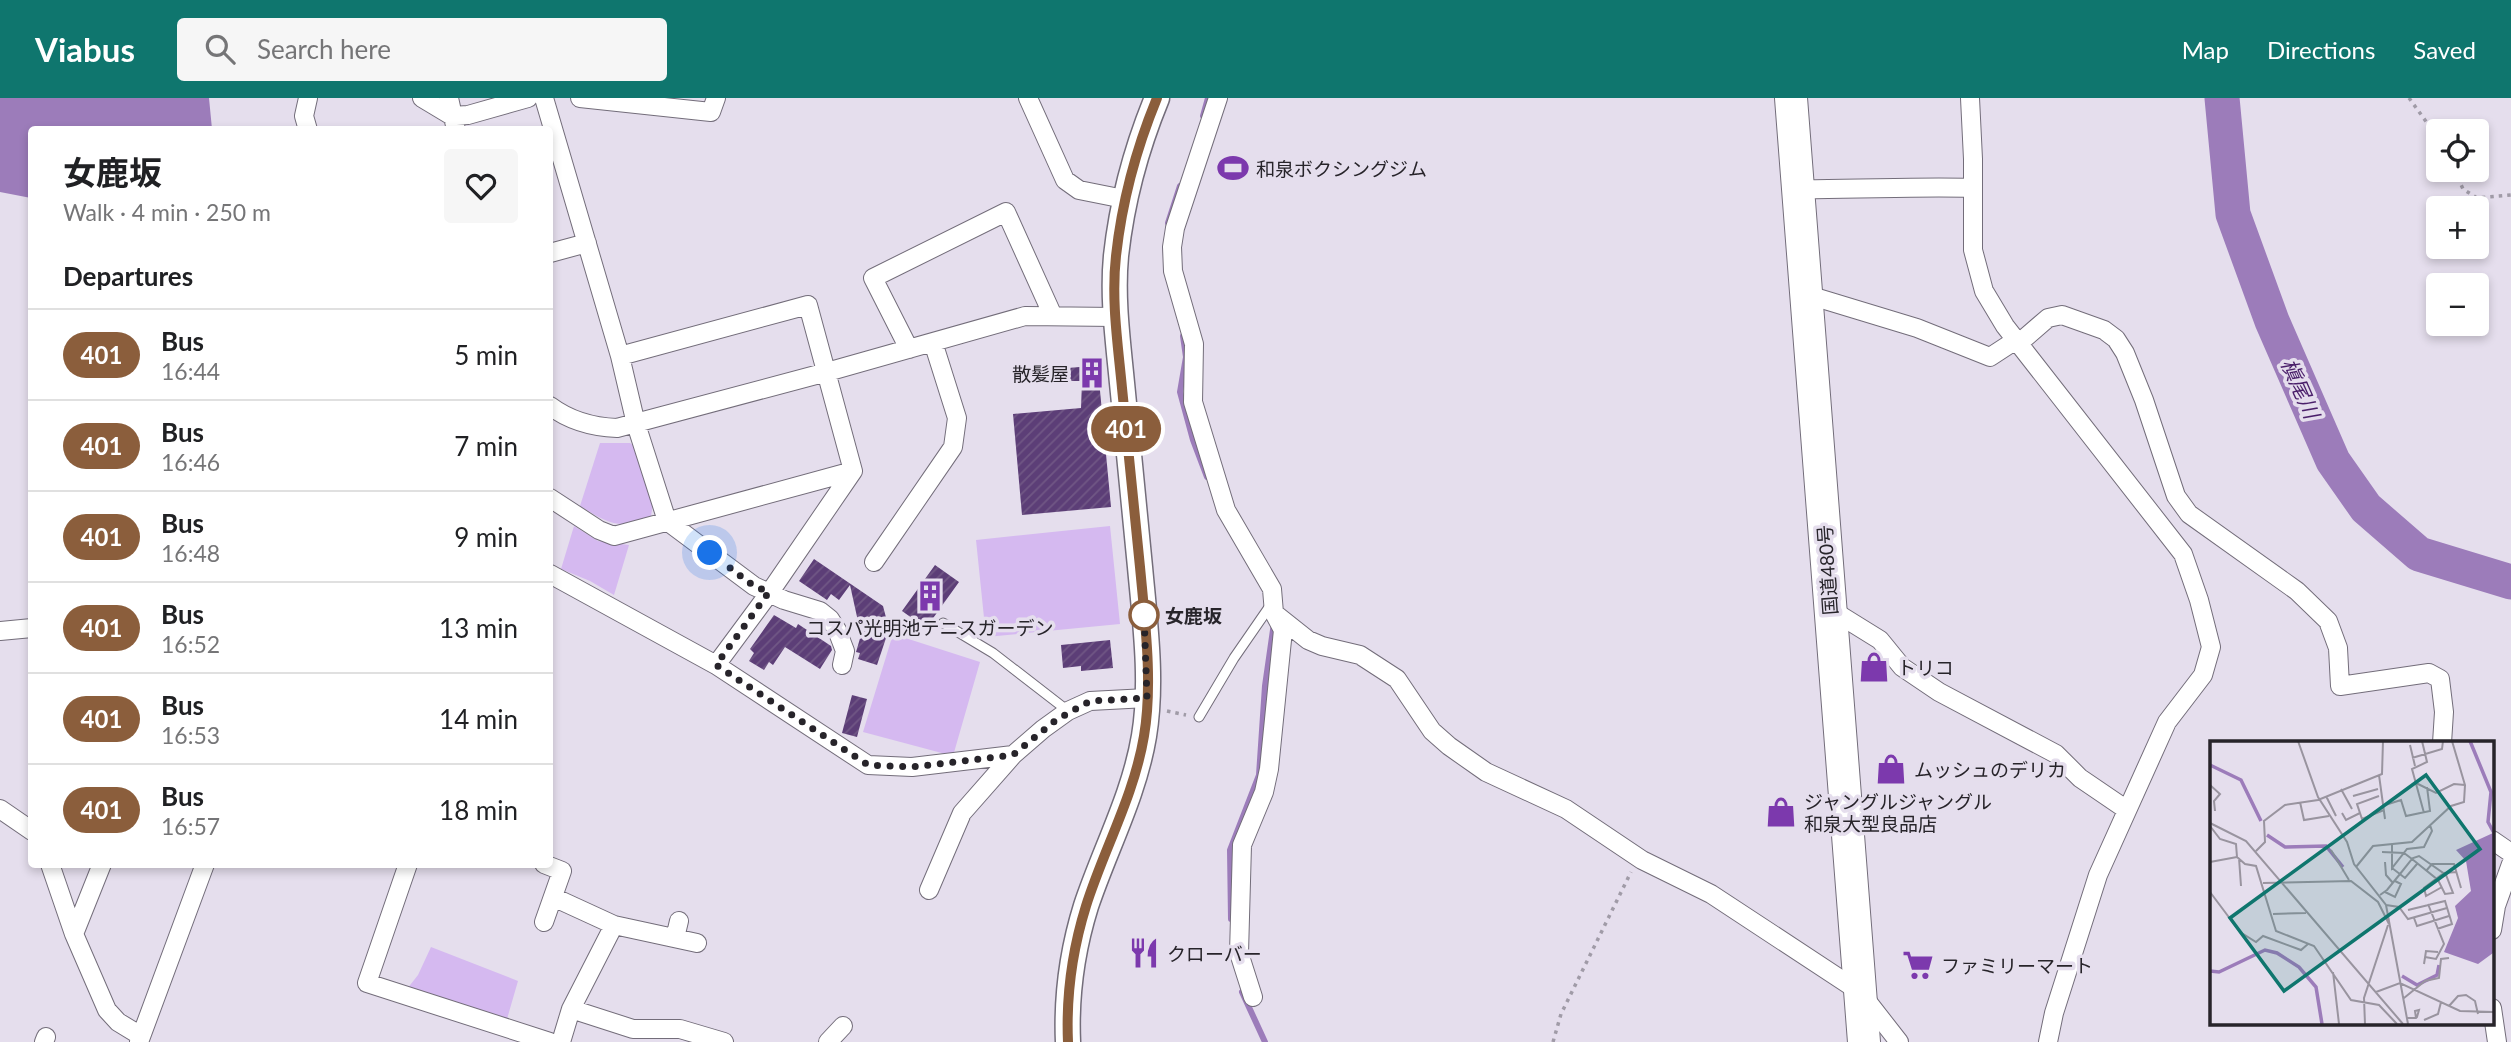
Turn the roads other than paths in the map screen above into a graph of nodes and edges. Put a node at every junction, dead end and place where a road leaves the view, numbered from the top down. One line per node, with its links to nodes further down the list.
1 (309, 98): 13 (street)
2 (422, 98): 12 (street)
3 (528, 98): 12 (street)
4 (544, 98): 14 (street)
5 (580, 98): 6 (street)
6 (716, 98)
7 (1028, 98): 18 (street)
8 (1157, 98): 18 (main road)
9 (1218, 98): 37 (street)
10 (1791, 98): 17 (highway, 国道480号)
11 (1970, 98): 16 (street)
12 (452, 114)
13 (307, 126)
14 (552, 126)
15 (553, 128): 19 (street)
16 (1973, 188): 17 (street); 24 (street)
17 (1798, 189): 21 (highway, 国道480号)
18 (1124, 199): 23 (main road)
19 (587, 243): 20 (street); 27 (street)
20 (553, 252)
21 (1805, 294): 24 (street); 38 (highway, 国道480号)
22 (1053, 316): 23 (street); 25 (street); 26 (street)
23 (1116, 317): 44 (main road)
24 (2017, 341): 47 (street); 50 (street)
25 (933, 342): 26 (street); 34 (street)
26 (909, 349): 28 (street)
27 (620, 356): 28 (street); 30 (street)
28 (827, 372): 30 (street); 31 (street)
29 (553, 408): 30 (street)
30 (636, 424): 33 (street)
31 (853, 471): 33 (street); 36 (street)
32 (553, 500): 33 (street)
33 (667, 521): 36 (street)
34 (874, 562)
35 (553, 576): 42 (street)
36 (769, 592): 42 (street); 43 (street)
37 (1274, 607): 46 (lane); 67 (street); 68 (street)
38 (1830, 609): 50 (street); 67 (highway, 国道480号)
39 (943, 623): 45 (lane)
40 (28, 628): 41 (street)
41 (0, 631)
42 (716, 665): 48 (street)
43 (842, 665)
44 (1153, 704): 45 (street); 77 (main road)
45 (1068, 711): 48 (street)
46 (1199, 717)
47 (2442, 741)
48 (1013, 755): 60 (street)
49 (0, 809): 51 (street)
50 (2127, 810): 80 (street)
51 (28, 828)
52 (2494, 841): 53 (street)
53 (2511, 853)
54 (2511, 864): 62 (street)
55 (51, 868): 65 (street)
56 (100, 868): 65 (street)
57 (204, 868): 72 (street)
58 (407, 868): 73 (street)
59 (553, 868): 61 (street)
60 (929, 890)
61 (553, 897): 63 (street); 64 (street)
62 (2494, 918)
63 (544, 922)
64 (614, 925): 66 (street); 69 (street)
65 (74, 934): 72 (street)
66 (697, 943)
67 (1860, 992): 78 (highway, 国道480号); 79 (street)
68 (1252, 997)
69 (571, 1009): 74 (street); 75 (street)
70 (2494, 1022): 81 (street)
71 (844, 1026): 76 (street)
72 (140, 1039)
73 (550, 1042)
74 (561, 1042)
75 (724, 1042)
76 (828, 1042)
77 (1068, 1042)
78 (1864, 1042)
79 (1899, 1042)
80 (2048, 1042)
81 (2497, 1042)

